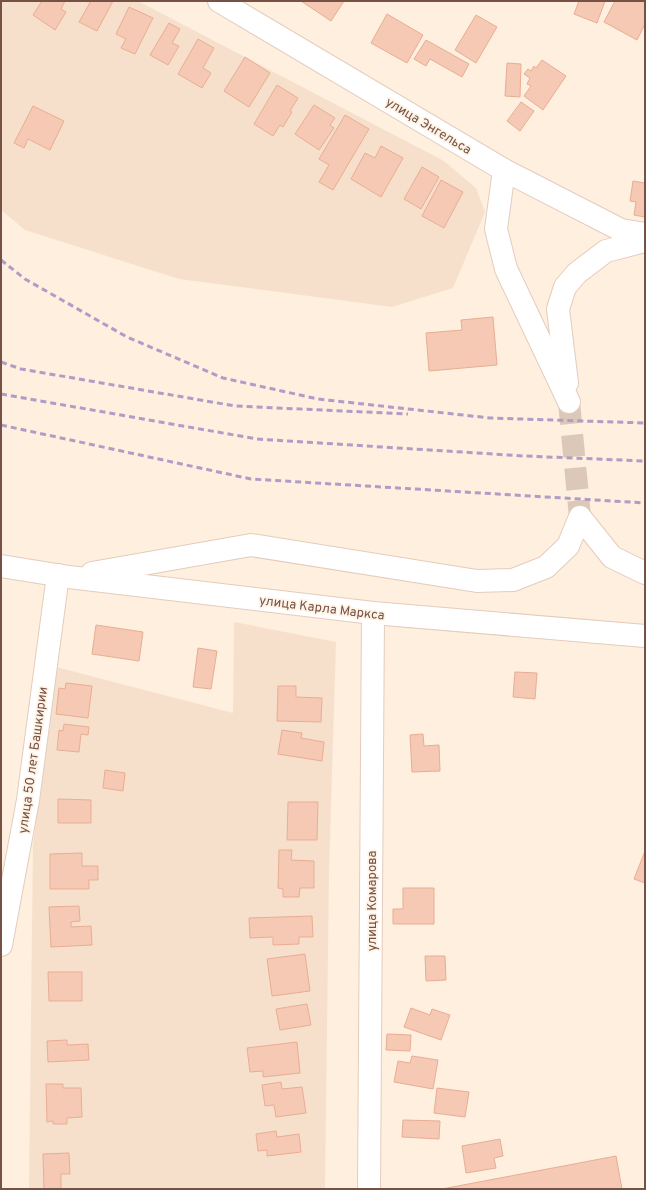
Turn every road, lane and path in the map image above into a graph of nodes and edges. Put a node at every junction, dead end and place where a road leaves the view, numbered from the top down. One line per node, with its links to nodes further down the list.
1 (226, 2): 2 (street, улица Энгельса)
2 (504, 170): 3 (street, улица Энгельса); 4 (street)
3 (645, 234)
4 (645, 242)
5 (1, 566): 7 (street, улица Карла Маркса)
6 (645, 573): 7 (street)
7 (64, 576): 8 (street, улица Карла Маркса); 10 (street, улица 50 лет Башкирии)
8 (373, 613): 9 (street, улица Карла Маркса); 11 (street, улица Комарова)
9 (645, 636)
10 (1, 945)
11 (369, 1189)

